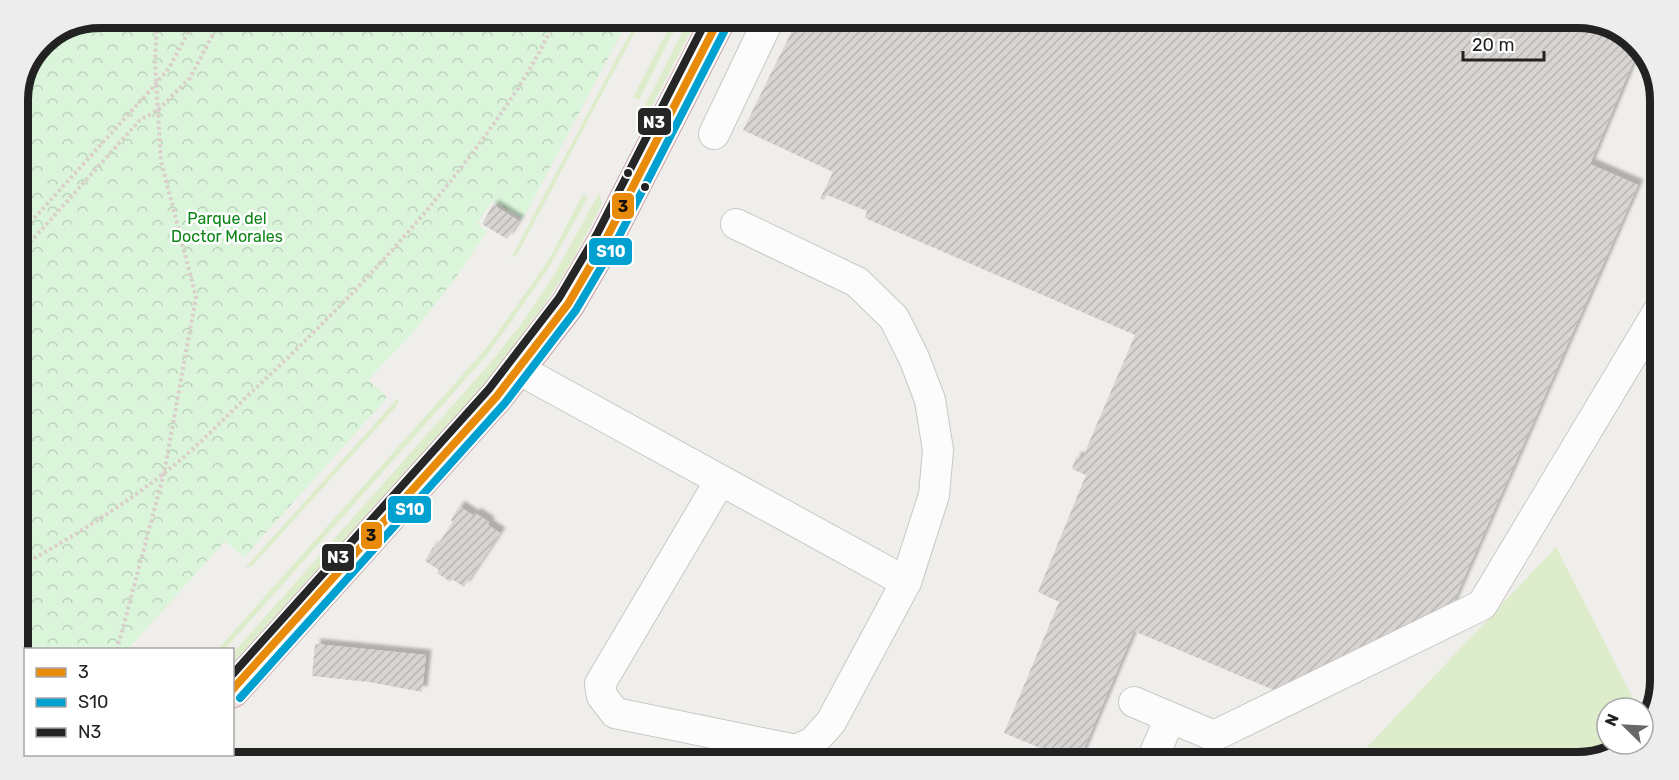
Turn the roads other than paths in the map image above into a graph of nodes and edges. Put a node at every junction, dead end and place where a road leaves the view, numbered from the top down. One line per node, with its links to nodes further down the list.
1 (714, 28): 6 (highway)
2 (765, 28): 3 (lane)
3 (714, 134)
4 (736, 224): 8 (lane)
5 (1650, 325): 11 (lane)
6 (518, 369): 7 (lane); 9 (highway)
7 (720, 481): 8 (lane); 8 (lane)
8 (906, 582)
9 (234, 689)
10 (1134, 702): 11 (lane)
11 (1170, 718): 12 (lane)
12 (1155, 752)

